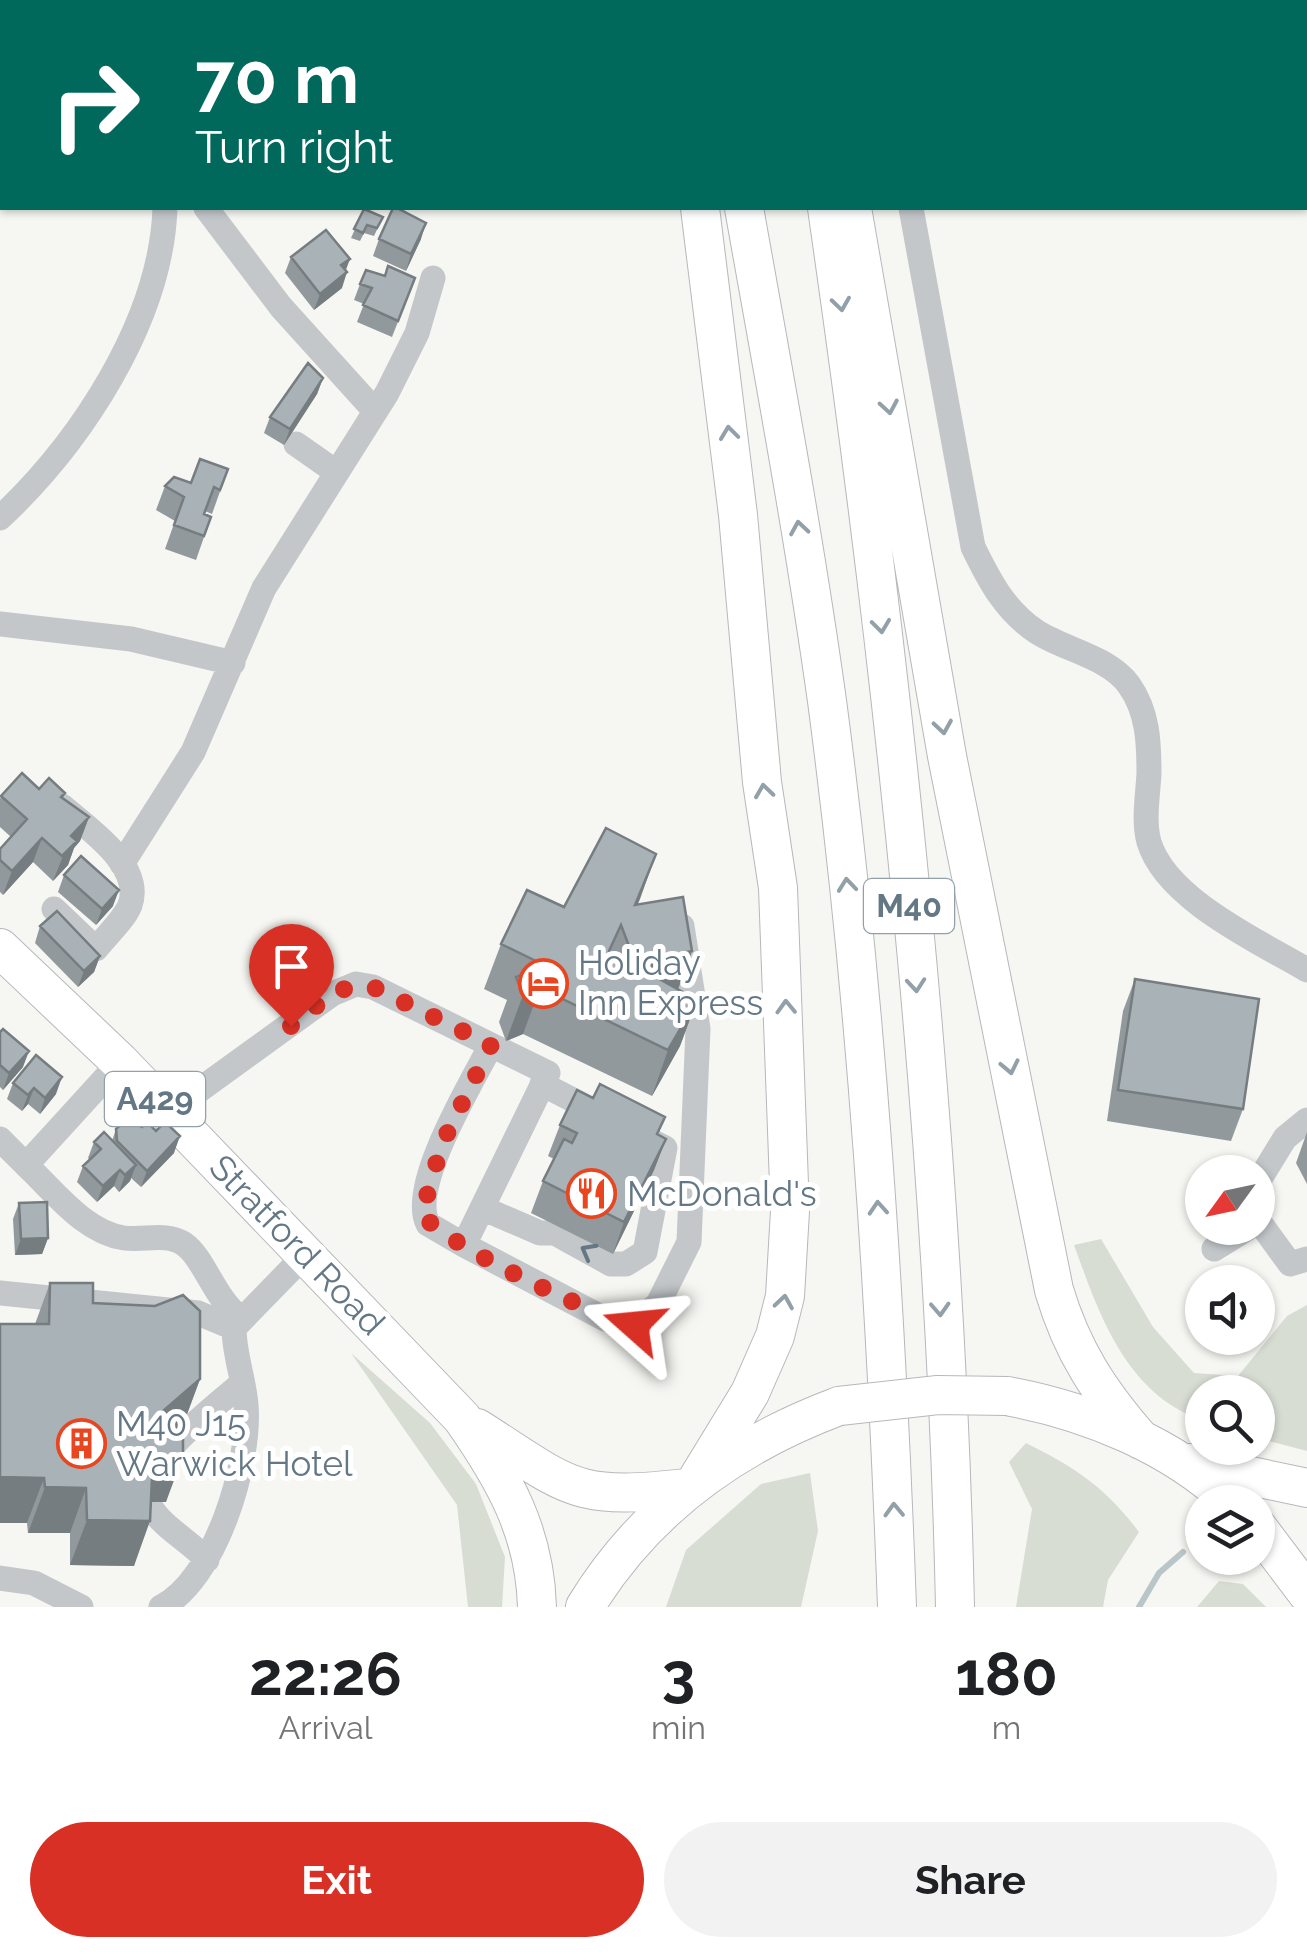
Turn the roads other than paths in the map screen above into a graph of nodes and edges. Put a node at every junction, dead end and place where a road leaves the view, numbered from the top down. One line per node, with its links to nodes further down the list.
1 (166, 210): 12 (street)
2 (208, 210): 9 (street)
3 (700, 210): 42 (highway, one-way to 3)
4 (744, 210): 53 (highway, M40, one-way to 4)
5 (827, 210): 54 (highway, M40, one-way to 54)
6 (852, 210): 40 (highway, M40, one-way to 40)
7 (911, 210): 20 (street)
8 (433, 278): 9 (street)
9 (375, 412): 11 (street)
10 (296, 444): 11 (street)
11 (336, 472): 14 (street)
12 (0, 518)
13 (0, 624): 14 (street)
14 (233, 662): 16 (street)
15 (54, 798): 16 (street)
16 (122, 864): 17 (street)
17 (54, 909)
18 (681, 919): 31 (street)
19 (0, 948): 22 (highway, Stratford Road / A429)
20 (1307, 970)
21 (491, 1045): 23 (street); 24 (street); 31 (street)
22 (120, 1062): 24 (highway, Stratford Road / A429); 28 (street)
23 (542, 1084): 29 (street); 29 (street, one-way to 29)
24 (169, 1112): 34 (highway, Stratford Road / A429)
25 (1307, 1120): 27 (street)
26 (0, 1139): 28 (street)
27 (1275, 1155)
28 (26, 1165): 37 (street)
29 (482, 1208): 31 (street)
30 (1275, 1243): 35 (street)
31 (464, 1245)
32 (1220, 1245): 33 (street)
33 (1214, 1249)
34 (306, 1254): 37 (street); 39 (highway, Stratford Road / A429)
35 (1307, 1260)
36 (0, 1293): 37 (street)
37 (237, 1322): 38 (street)
38 (242, 1383): 46 (street); 46 (street)
39 (462, 1418): 42 (highway, Stratford Road / A429); 51 (highway, Stratford Road / A429)
40 (1141, 1440): 41 (highway); 42 (highway, bridge)
41 (1178, 1461): 43 (highway); 44 (highway)
42 (692, 1483): 52 (highway)
43 (1210, 1485)
44 (1307, 1488)
45 (1275, 1550): 48 (highway)
46 (207, 1560): 50 (street)
47 (0, 1578): 49 (street)
48 (1307, 1592)
49 (81, 1607)
50 (161, 1607)
51 (537, 1607)
52 (586, 1607)
53 (897, 1607)
54 (955, 1607)

